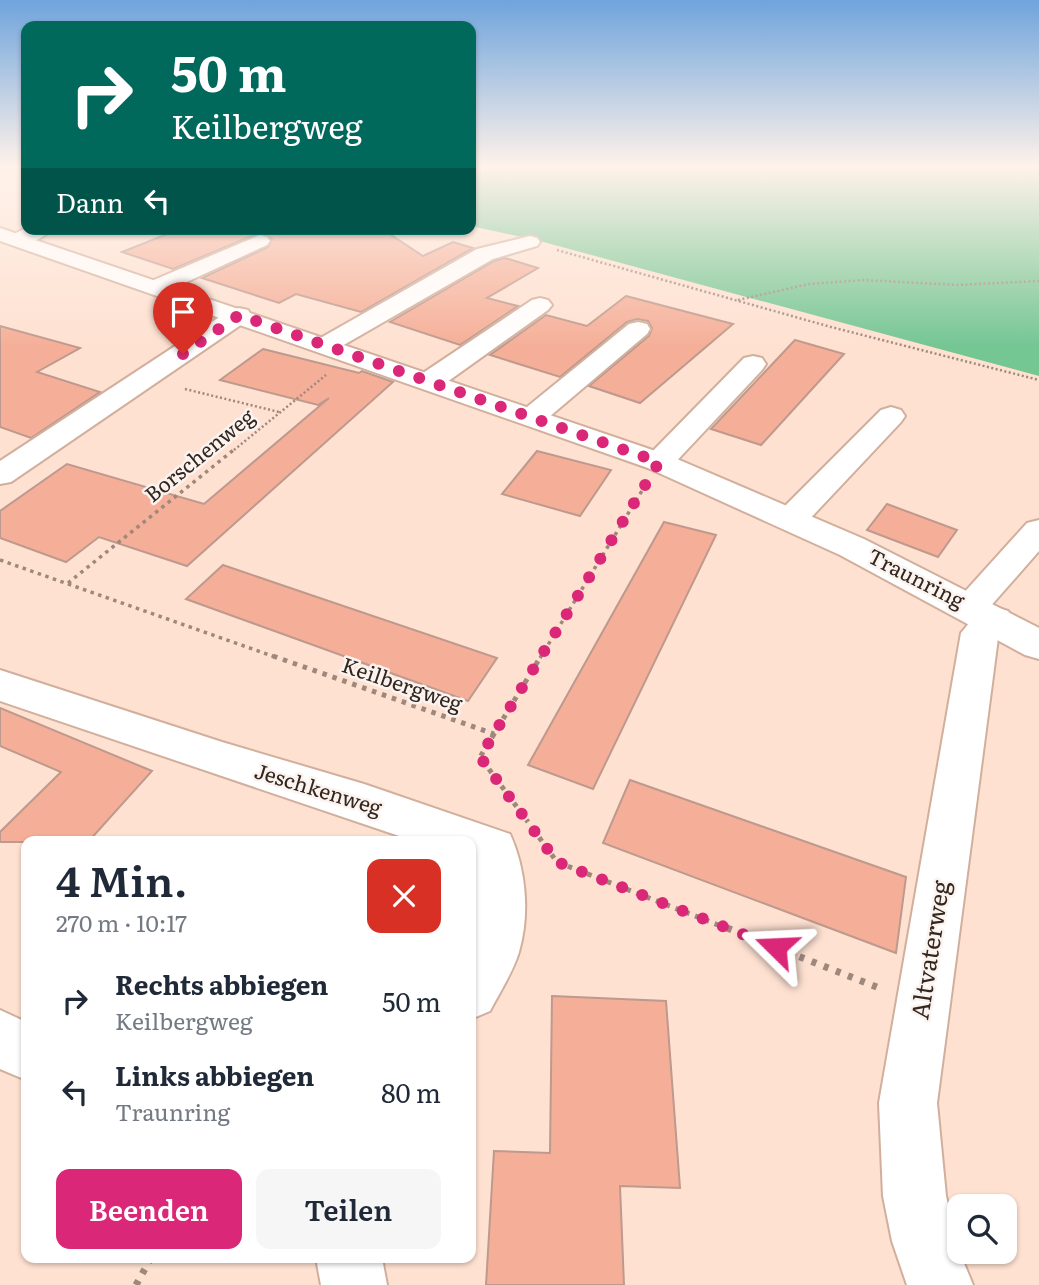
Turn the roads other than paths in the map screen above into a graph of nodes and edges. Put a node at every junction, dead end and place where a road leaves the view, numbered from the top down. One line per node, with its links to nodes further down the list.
1 (23, 235): 4 (street, Traunring)
2 (260, 241): 4 (street)
3 (530, 242): 8 (street)
4 (157, 287): 6 (street, Traunring)
5 (540, 305): 10 (street)
6 (239, 315): 8 (street, Traunring); 14 (street)
7 (638, 330): 12 (street)
8 (326, 345): 10 (street, Traunring)
9 (753, 364): 13 (street)
10 (430, 381): 12 (street, Traunring)
11 (891, 416): 15 (street)
12 (532, 417): 13 (street, Traunring)
13 (659, 462): 15 (street, Traunring)
14 (0, 475)
15 (792, 518): 17 (street, Traunring)
16 (1039, 530): 17 (street, Altvaterweg)
17 (982, 613): 18 (street, Traunring); 27 (street, Altvaterweg)
18 (1039, 645)
19 (0, 685): 20 (street, Jeschkenweg)
20 (457, 836)
21 (476, 843): 22 (street, Jeschkenweg)
22 (476, 983)
23 (0, 1038): 24 (street)
24 (21, 1049)
25 (350, 1263): 26 (street)
26 (354, 1285)
27 (940, 1285)

